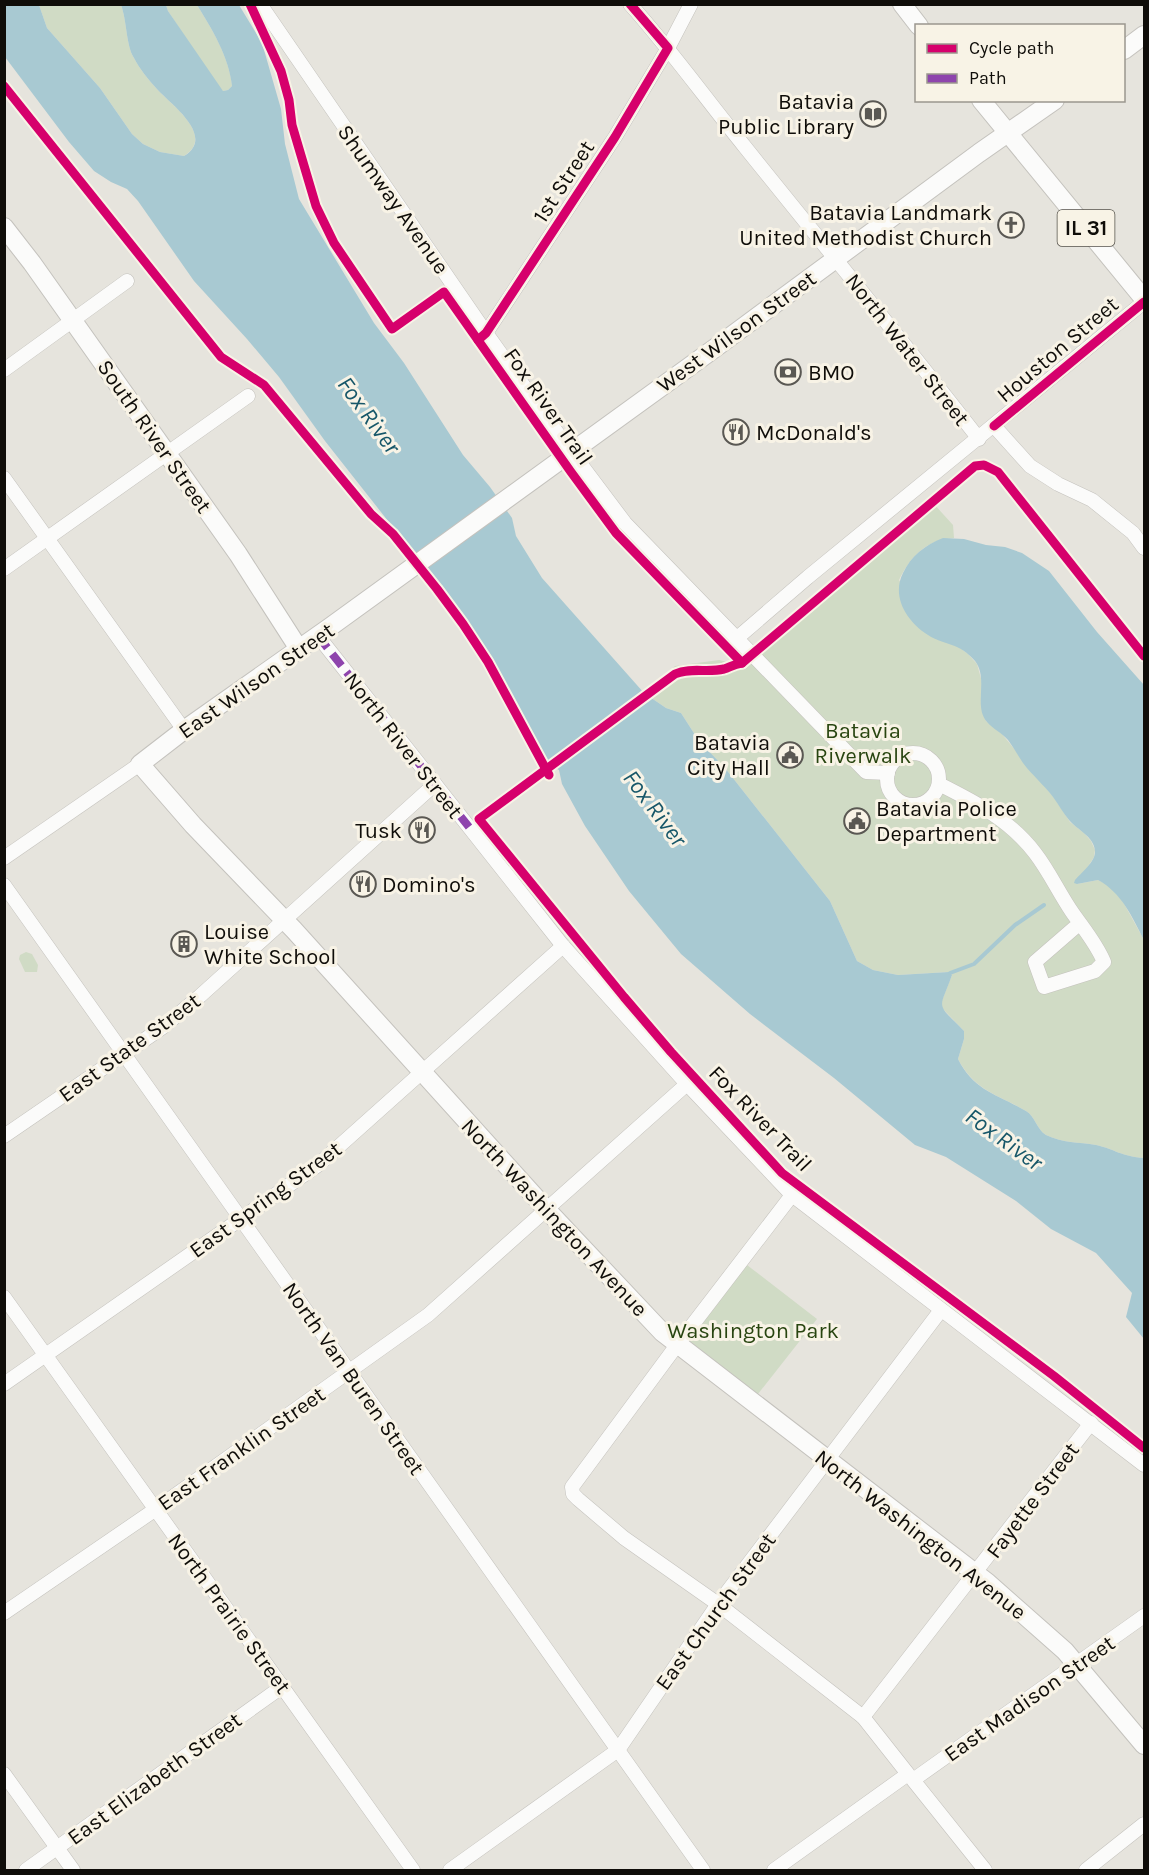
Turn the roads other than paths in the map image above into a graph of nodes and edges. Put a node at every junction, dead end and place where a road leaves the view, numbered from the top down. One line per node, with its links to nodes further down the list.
1 (630, 4): 7 (street, North Water Street)
2 (691, 4): 7 (street, 1st Street)
3 (902, 4): 5 (main road)
4 (262, 5): 17 (street, Shumway Avenue)
5 (917, 24)
6 (1144, 35): 8 (main road)
7 (668, 48): 13 (street, North Water Street); 17 (street, 1st Street)
8 (1125, 49)
9 (983, 102): 11 (main road, IL 31)
10 (1052, 102): 11 (main road, West Wilson Street)
11 (1008, 133): 13 (main road, West Wilson Street); 15 (main road, IL 31)
12 (4, 227): 16 (main road, South River Street)
13 (836, 258): 21 (street, North Water Street); 22 (main road, West Wilson Street)
14 (128, 282): 16 (street)
15 (1144, 301): 20 (street, Houston Street)
16 (73, 320): 18 (street); 23 (main road, South River Street)
17 (486, 333): 22 (street, Shumway Avenue)
18 (4, 370)
19 (248, 396): 23 (street)
20 (994, 426): 21 (street, Houston Street); 27 (street, North Water Street)
21 (979, 439): 30 (street, Houston Street)
22 (572, 451): 25 (main road, West Wilson Street); 30 (street, Shumway Avenue)
23 (168, 453): 26 (street); 31 (main road, South River Street)
24 (4, 478): 26 (street)
25 (505, 499): 29 (main road, East Wilson Street)
26 (47, 538): 28 (street); 32 (street)
27 (1144, 548)
28 (4, 569)
29 (318, 636): 31 (main road, East Wilson Street); 35 (street, North River Street)
30 (736, 639): 34 (street, Shumway Avenue)
31 (299, 649): 32 (main road, East Wilson Street)
32 (184, 730): 33 (main road, East Wilson Street)
33 (140, 764): 37 (street, East Wilson Street); 39 (main road, North Washington Avenue)
34 (888, 773): 36 (street); 36 (street)
35 (435, 784): 39 (street, East State Street); 41 (street, North River Street)
36 (939, 784): 40 (street)
37 (4, 858)
38 (4, 885): 42 (street, North Van Buren Street)
39 (284, 920): 42 (street, East State Street); 43 (main road, North Washington Avenue)
40 (1080, 923): 40 (street)
41 (563, 946): 43 (street, East Spring Street); 44 (street, North River Street)
42 (124, 1054): 45 (street, East State Street); 48 (street, North Van Buren Street)
43 (421, 1072): 47 (main road, North Washington Avenue); 48 (street, East Spring Street)
44 (687, 1084): 46 (street, North River Street); 47 (street, East Franklin Street)
45 (4, 1136)
46 (792, 1196): 50 (street, North River Street); 51 (street)
47 (547, 1210): 51 (main road, North Washington Avenue); 53 (street, East Franklin Street)
48 (241, 1219): 52 (street, East Spring Street); 53 (street, North Van Buren Street)
49 (4, 1297): 52 (street, North Prairie Street)
50 (941, 1310): 55 (street, North River Street); 56 (street, East Church Street)
51 (677, 1345): 56 (main road, North Washington Avenue); 60 (street)
52 (46, 1354): 54 (street, East Spring Street); 58 (street, North Prairie Street)
53 (349, 1371): 58 (street, East Franklin Street); 67 (street, North Van Buren Street)
54 (4, 1384)
55 (1091, 1423): 57 (street, North River Street); 59 (street, Fayette Street)
56 (827, 1459): 59 (main road, North Washington Avenue); 60 (street, East Church Street)
57 (1144, 1465)
58 (156, 1509): 61 (street, East Franklin Street); 64 (street, North Prairie Street)
59 (976, 1574): 63 (main road, North Washington Avenue); 65 (street, Fayette Street)
60 (718, 1604): 65 (street); 67 (street, East Church Street)
61 (4, 1613)
62 (1144, 1616): 63 (street, East Madison Street)
63 (1078, 1664): 66 (main road, North Washington Avenue); 69 (street, East Madison Street)
64 (283, 1686): 71 (street, East Elizabeth Street); 74 (street, North Prairie Street)
65 (863, 1717): 69 (street)
66 (1144, 1745)
67 (618, 1750): 75 (street, East Church Street); 76 (street, North Van Buren Street)
68 (4, 1774): 71 (street)
69 (910, 1777): 77 (street, East Madison Street); 78 (street)
70 (1144, 1824): 79 (street)
71 (57, 1848): 72 (street, East Elizabeth Street); 73 (street)
72 (26, 1870)
73 (73, 1870)
74 (413, 1870)
75 (450, 1870)
76 (703, 1870)
77 (774, 1870)
78 (985, 1870)
79 (1086, 1870)

